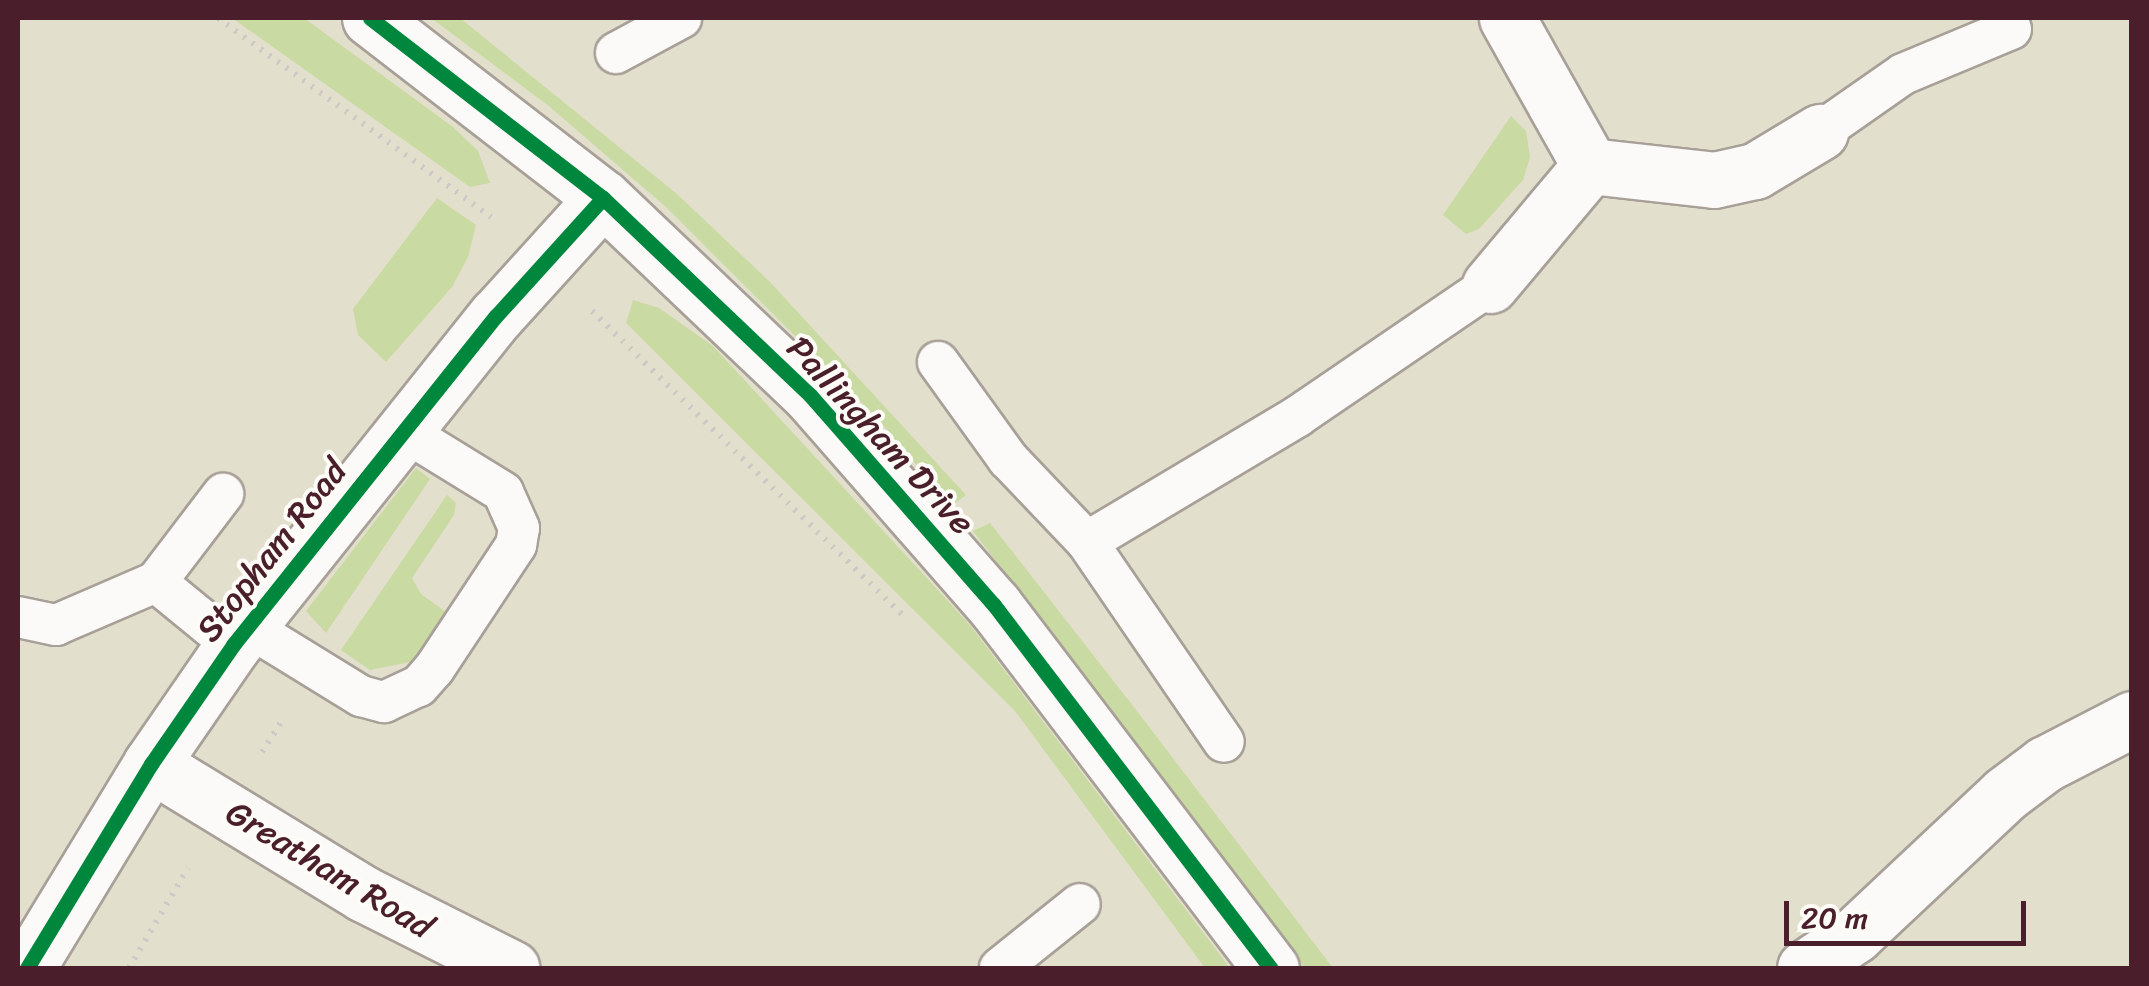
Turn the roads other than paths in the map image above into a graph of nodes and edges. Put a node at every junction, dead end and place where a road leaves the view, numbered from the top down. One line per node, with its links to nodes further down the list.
1 (370, 18): 8 (street, Pallingham Drive)
2 (681, 18): 5 (lane)
3 (1507, 18): 7 (street)
4 (2011, 29): 6 (lane)
5 (616, 53)
6 (1820, 132): 7 (street)
7 (1590, 166): 9 (street)
8 (603, 198): 11 (street, Stopham Road); 25 (street, Pallingham Drive)
9 (1490, 285): 13 (lane)
10 (938, 362): 13 (lane)
11 (404, 431): 16 (street, Stopham Road); 16 (lane)
12 (223, 494): 14 (lane)
13 (1087, 542): 18 (lane)
14 (156, 582): 15 (lane); 16 (lane)
15 (18, 617)
16 (240, 635): 19 (street, Stopham Road)
17 (2132, 720): 21 (street)
18 (1224, 742)
19 (151, 764): 22 (street, Stopham Road); 23 (street, Greatham Road)
20 (1080, 904): 24 (lane)
21 (1810, 967)
22 (27, 968)
23 (511, 968)
24 (1000, 968)
25 (1270, 968)

